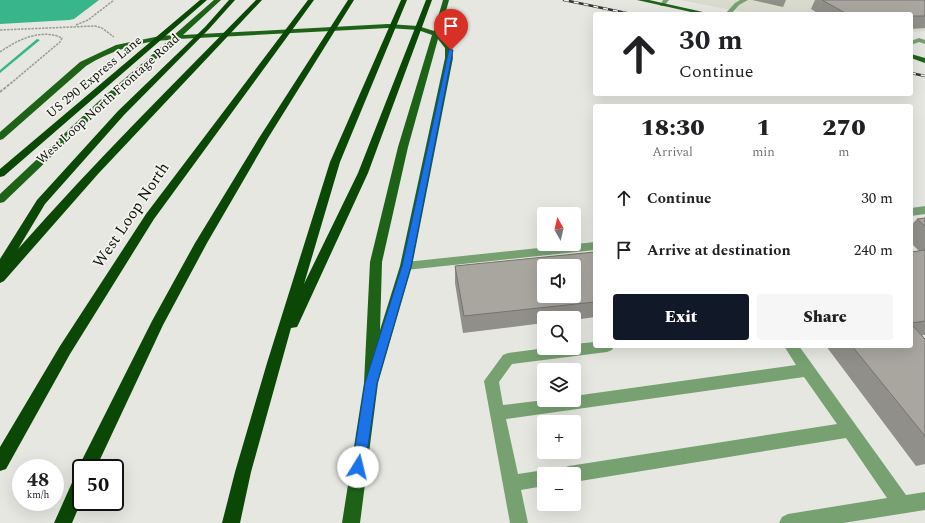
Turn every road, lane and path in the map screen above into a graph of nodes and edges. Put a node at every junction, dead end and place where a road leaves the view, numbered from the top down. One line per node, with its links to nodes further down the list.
1 (114, 0): 16 (path)
2 (204, 0): 28 (highway, US 290 Express Lane)
3 (218, 0): 29 (main road, West Loop North Frontage Road)
4 (232, 0): 34 (highway)
5 (259, 0): 35 (highway)
6 (311, 0): 44 (highway, West Loop North)
7 (351, 0): 43 (highway)
8 (404, 0): 38 (highway)
9 (429, 0): 38 (highway)
10 (446, 0): 40 (main road)
11 (640, 0): 13 (main road)
12 (744, 0): 15 (street)
13 (664, 2): 14 (main road)
14 (702, 12)
15 (730, 12)
16 (73, 26): 17 (path); 19 (path)
17 (0, 30)
18 (923, 40): 20 (street)
19 (119, 42)
20 (913, 42)
21 (0, 52): 26 (path)
22 (913, 52): 23 (main road)
23 (925, 52)
24 (913, 57): 25 (main road)
25 (925, 61)
26 (0, 92)
27 (0, 137): 33 (main road)
28 (0, 174)
29 (0, 200)
30 (925, 210): 31 (street)
31 (913, 212)
32 (593, 246): 33 (street)
33 (406, 266): 40 (main road)
34 (0, 269)
35 (0, 278)
36 (593, 348): 41 (street)
37 (792, 348): 39 (street)
38 (274, 362): 52 (highway)
39 (808, 370): 41 (street); 42 (street)
40 (371, 383): 53 (main road)
41 (498, 413): 47 (street)
42 (849, 430): 45 (street); 50 (street)
43 (91, 459)
44 (0, 462)
45 (581, 472)
46 (537, 479): 47 (street)
47 (512, 483): 54 (street)
48 (925, 501): 50 (street)
49 (72, 502): 51 (highway)
50 (902, 505): 55 (street)
51 (63, 523)
52 (231, 523)
53 (351, 523)
54 (519, 523)
55 (788, 523)

